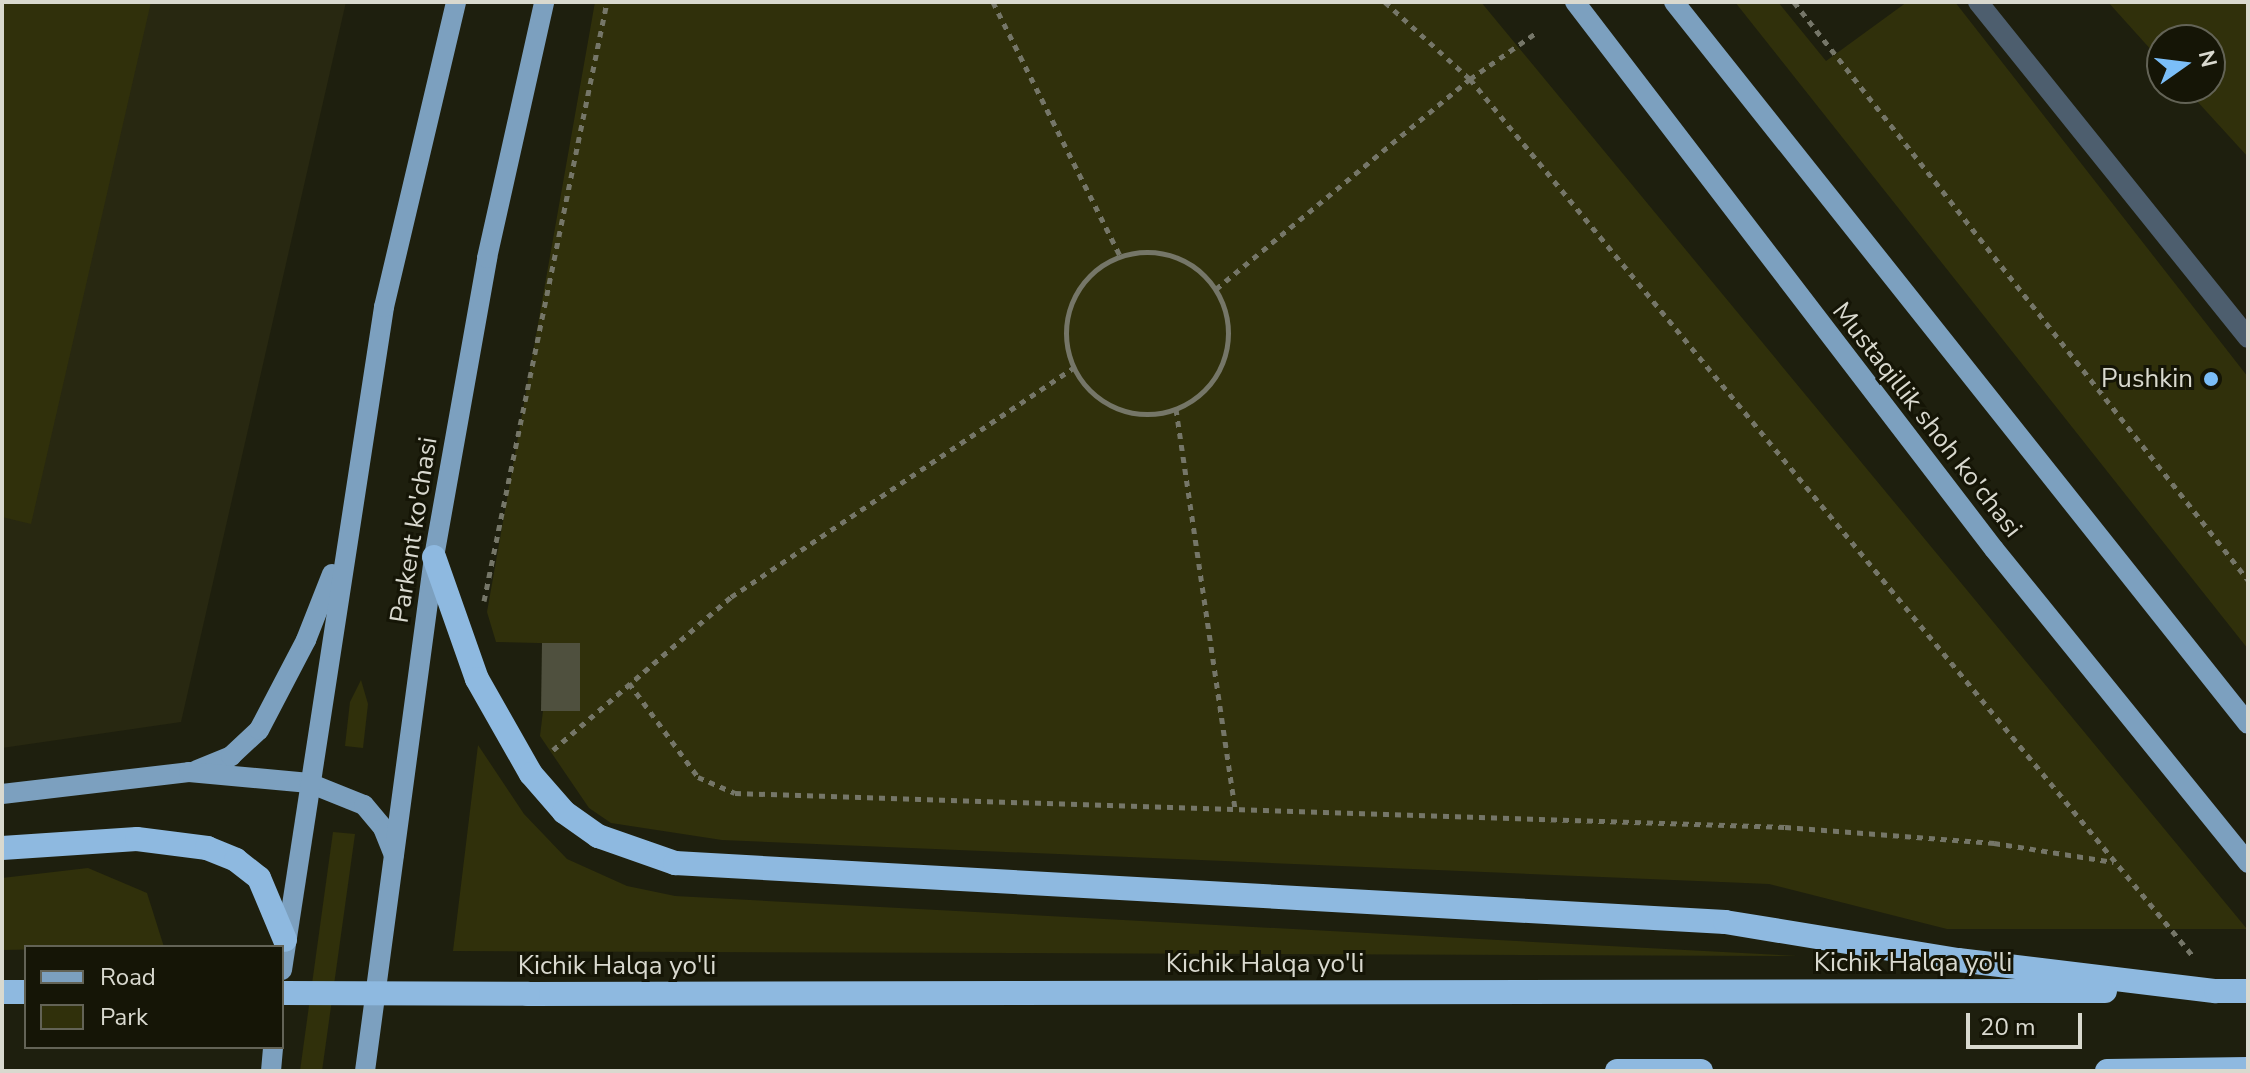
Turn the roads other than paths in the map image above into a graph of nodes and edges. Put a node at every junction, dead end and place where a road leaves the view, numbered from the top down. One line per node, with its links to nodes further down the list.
1 (456, 2): 7 (main road)
2 (544, 2): 8 (main road, Parkent ko'chasi)
3 (1575, 2): 15 (main road, Mustaqillik shoh ko'chasi)
4 (1674, 2): 9 (main road)
5 (1978, 2): 6 (lane)
6 (2248, 338)
7 (345, 540): 10 (main road); 11 (main road)
8 (434, 557): 14 (main road, Parkent ko'chasi); 18 (highway)
9 (2248, 724)
10 (189, 772): 11 (main road); 12 (main road)
11 (309, 783): 14 (main road); 16 (main road)
12 (2, 794)
13 (2, 848): 16 (highway)
14 (395, 859): 26 (main road, Parkent ko'chasi)
15 (2248, 863)
16 (285, 940): 17 (main road)
17 (284, 950)
18 (2216, 991): 19 (highway, Kichik Halqa yo'li, bridge); 22 (highway, Kichik Halqa yo'li, bridge)
19 (2248, 991)
20 (2, 992): 21 (highway)
21 (24, 992)
22 (284, 993)
23 (273, 1049): 25 (main road)
24 (2248, 1069): 29 (highway)
25 (271, 1071)
26 (365, 1071)
27 (1617, 1071): 28 (highway)
28 (1701, 1071)
29 (2107, 1071)

